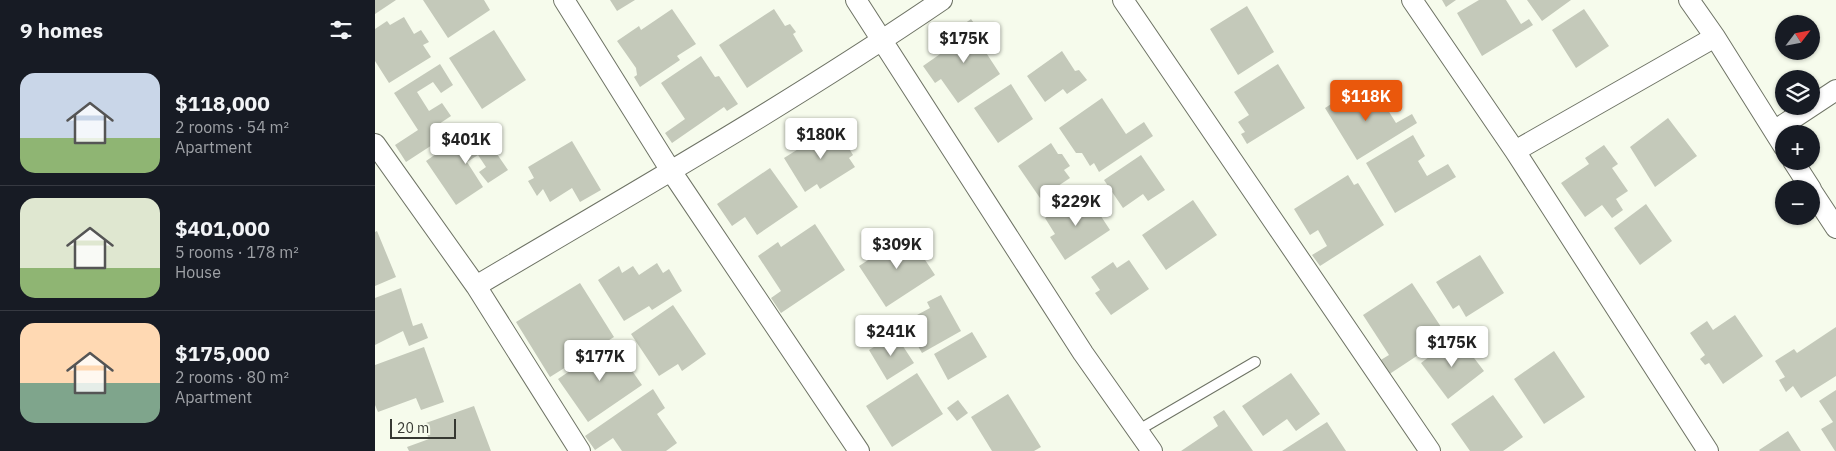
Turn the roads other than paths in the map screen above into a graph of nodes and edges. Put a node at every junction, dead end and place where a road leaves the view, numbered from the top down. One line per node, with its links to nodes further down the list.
1 (564, 0): 14 (street)
2 (856, 0): 8 (street)
3 (942, 0): 8 (street)
4 (1123, 0): 23 (street)
5 (1412, 0): 13 (street)
6 (1689, 0): 7 (street)
7 (1715, 37): 11 (street); 13 (street)
8 (883, 40): 14 (street); 19 (street)
9 (1836, 90): 10 (street)
10 (1795, 125)
11 (1775, 133)
12 (375, 144): 17 (street)
13 (1515, 151): 24 (street)
14 (671, 171): 17 (street); 21 (street)
15 (1820, 203): 16 (street)
16 (1836, 228)
17 (476, 286): 20 (street)
18 (1255, 362): 19 (lane)
19 (1137, 431): 22 (street)
20 (580, 451)
21 (859, 451)
22 (1152, 451)
23 (1431, 451)
24 (1708, 451)

